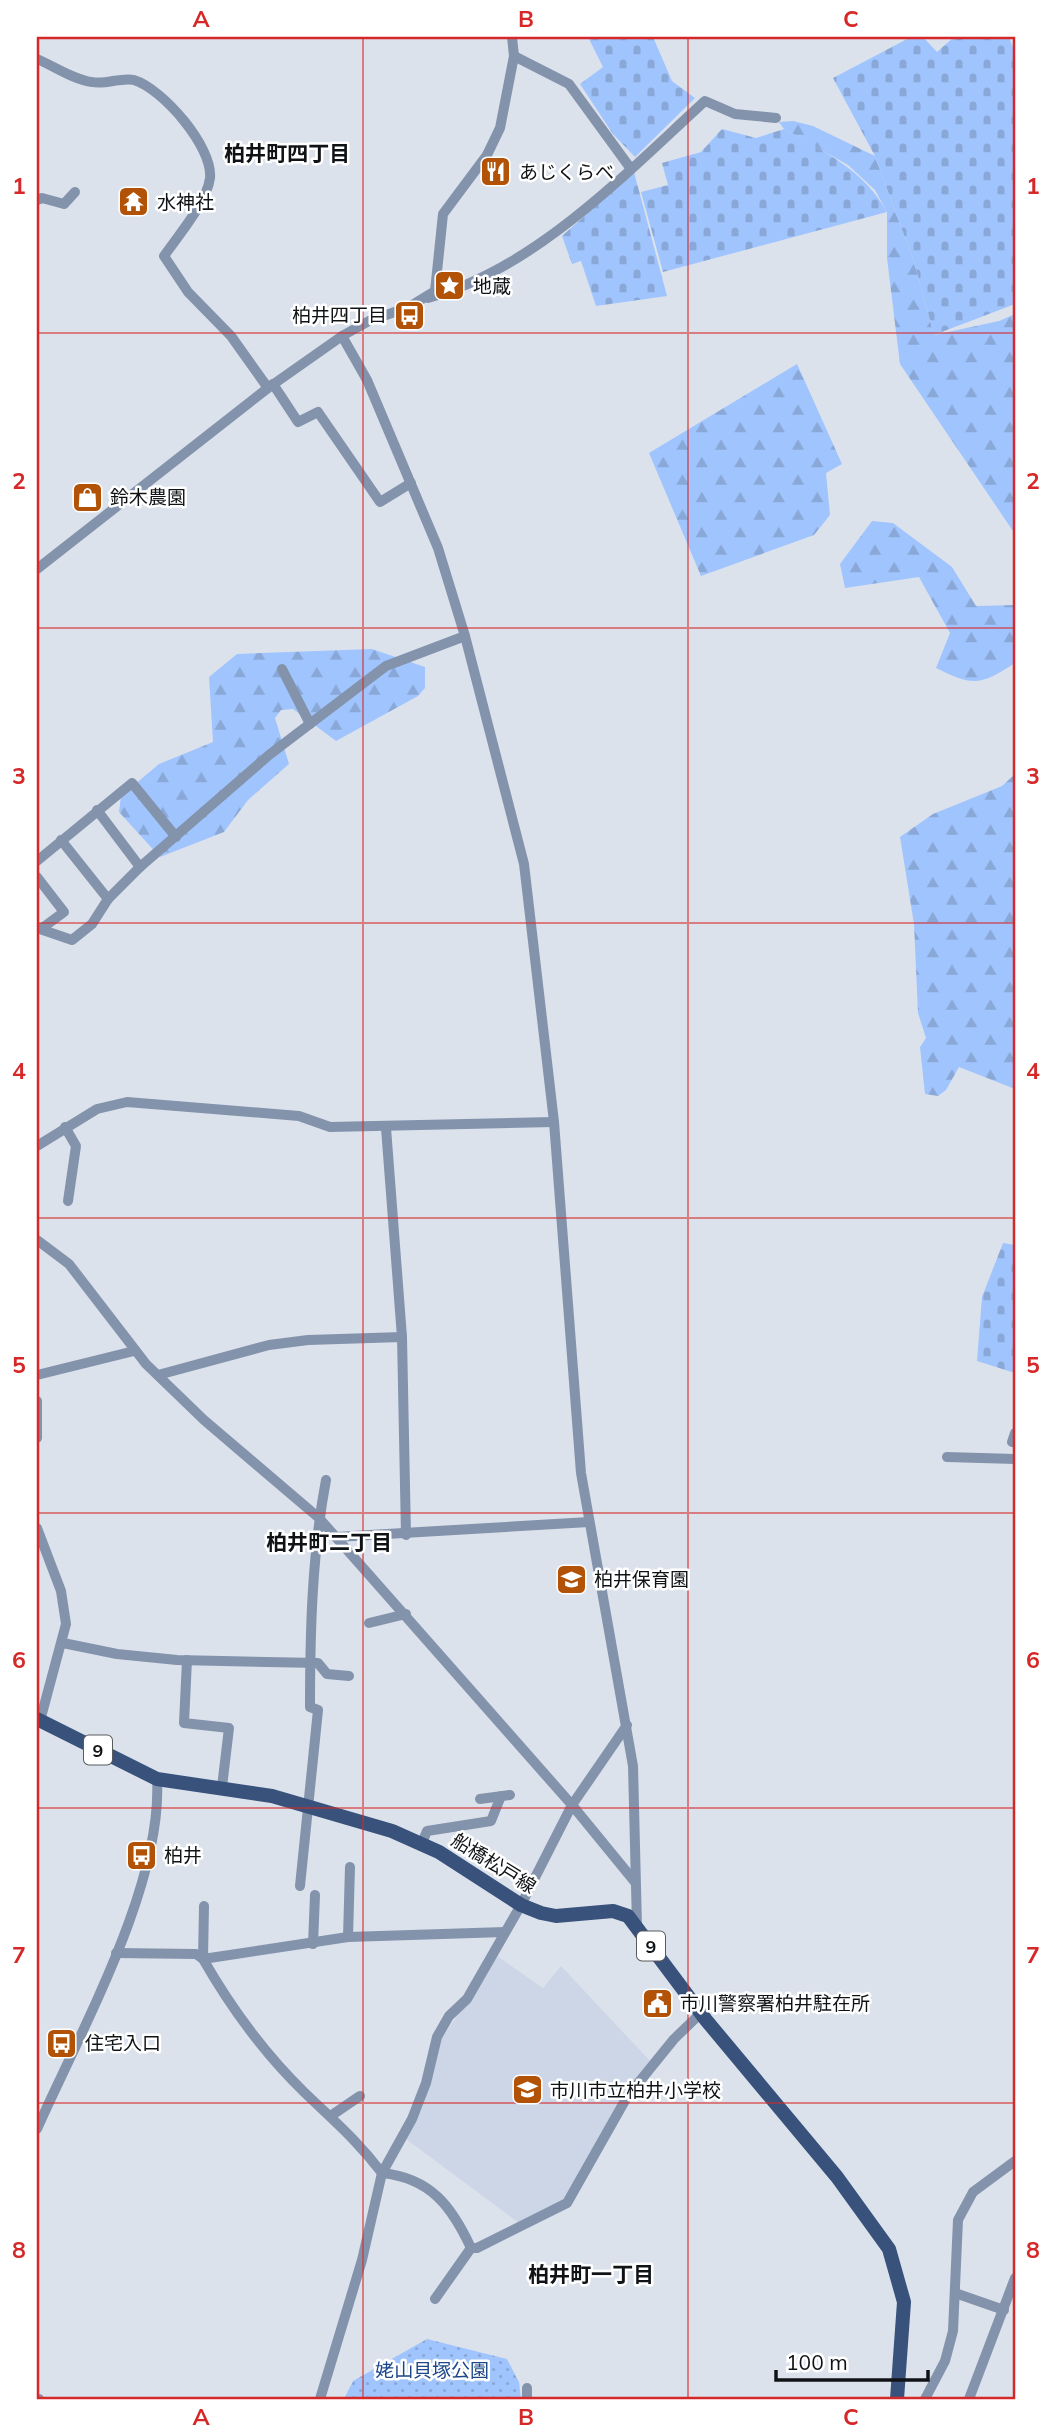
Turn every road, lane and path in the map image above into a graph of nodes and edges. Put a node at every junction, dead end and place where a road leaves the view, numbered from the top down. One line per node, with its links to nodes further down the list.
1 (513, 37): 2 (street)
2 (514, 56): 5 (street); 8 (street)
3 (37, 60): 10 (street)
4 (776, 118): 5 (street)
5 (631, 169): 8 (street)
6 (75, 192): 7 (street)
7 (37, 200)
8 (426, 299): 9 (street)
9 (342, 336): 10 (street); 11 (street)
10 (270, 386): 11 (street); 12 (street)
11 (411, 483): 13 (street)
12 (37, 569)
13 (465, 636): 15 (street); 24 (street)
14 (282, 669): 15 (street)
15 (310, 724): 17 (street)
16 (97, 810): 17 (street); 18 (street); 20 (street)
17 (176, 837): 20 (street)
18 (61, 840): 19 (street); 22 (street)
19 (37, 861)
20 (140, 867): 22 (street)
21 (37, 877): 23 (street)
22 (108, 899): 23 (street)
23 (39, 929)
24 (554, 1122): 26 (street); 40 (street)
25 (65, 1127): 26 (street); 27 (street); 28 (street)
26 (386, 1128): 30 (street)
27 (37, 1146)
28 (68, 1201)
29 (37, 1240): 31 (street)
30 (402, 1337): 33 (street); 42 (street)
31 (134, 1351): 32 (street); 33 (street)
32 (37, 1375)
33 (158, 1375): 39 (street)
34 (37, 1401): 35 (street)
35 (37, 1438)
36 (947, 1457): 37 (street)
37 (1015, 1459)
38 (326, 1480): 39 (street)
39 (319, 1518): 43 (street); 48 (street)
40 (589, 1522): 42 (street); 51 (street)
41 (37, 1528): 46 (street)
42 (406, 1535): 43 (street)
43 (336, 1537): 44 (street)
44 (406, 1614): 45 (street); 56 (street)
45 (369, 1623)
46 (63, 1643): 47 (street); 50 (street)
47 (187, 1660): 48 (street); 53 (street)
48 (310, 1662): 49 (street); 55 (street)
49 (349, 1676)
50 (38, 1720): 52 (main road, 船橋松戸線 / 9)
51 (626, 1725): 56 (street); 59 (street)
52 (156, 1779): 53 (main road, 船橋松戸線 / 9); 68 (street)
53 (222, 1787): 55 (main road, 船橋松戸線 / 9)
54 (480, 1800): 57 (street)
55 (306, 1805): 57 (main road, 船橋松戸線 / 9); 60 (street)
56 (572, 1805): 59 (street); 62 (street)
57 (422, 1843): 62 (main road, 船橋松戸線 / 9)
58 (350, 1867): 66 (street)
59 (635, 1882): 64 (street)
60 (300, 1886)
61 (315, 1895): 67 (street)
62 (521, 1905): 64 (main road, 船橋松戸線 / 9); 65 (street)
63 (204, 1906): 69 (street)
64 (637, 1926): 70 (main road, 船橋松戸線 / 9)
65 (505, 1932): 66 (street); 75 (street)
66 (348, 1937): 67 (street)
67 (313, 1944): 69 (street)
68 (116, 1953): 69 (street); 73 (street)
69 (203, 1959): 72 (street)
70 (701, 2013): 76 (street); 82 (main road, 船橋松戸線 / 9)
71 (360, 2096): 72 (street)
72 (332, 2115): 75 (street)
73 (37, 2129)
74 (1015, 2161): 78 (street)
75 (383, 2173): 76 (street); 81 (street)
76 (471, 2248): 79 (street)
77 (1015, 2278): 80 (street)
78 (955, 2293): 80 (street); 83 (street)
79 (435, 2299)
80 (1004, 2310): 84 (street)
81 (320, 2399)
82 (897, 2399)
83 (925, 2399)
84 (969, 2399)

